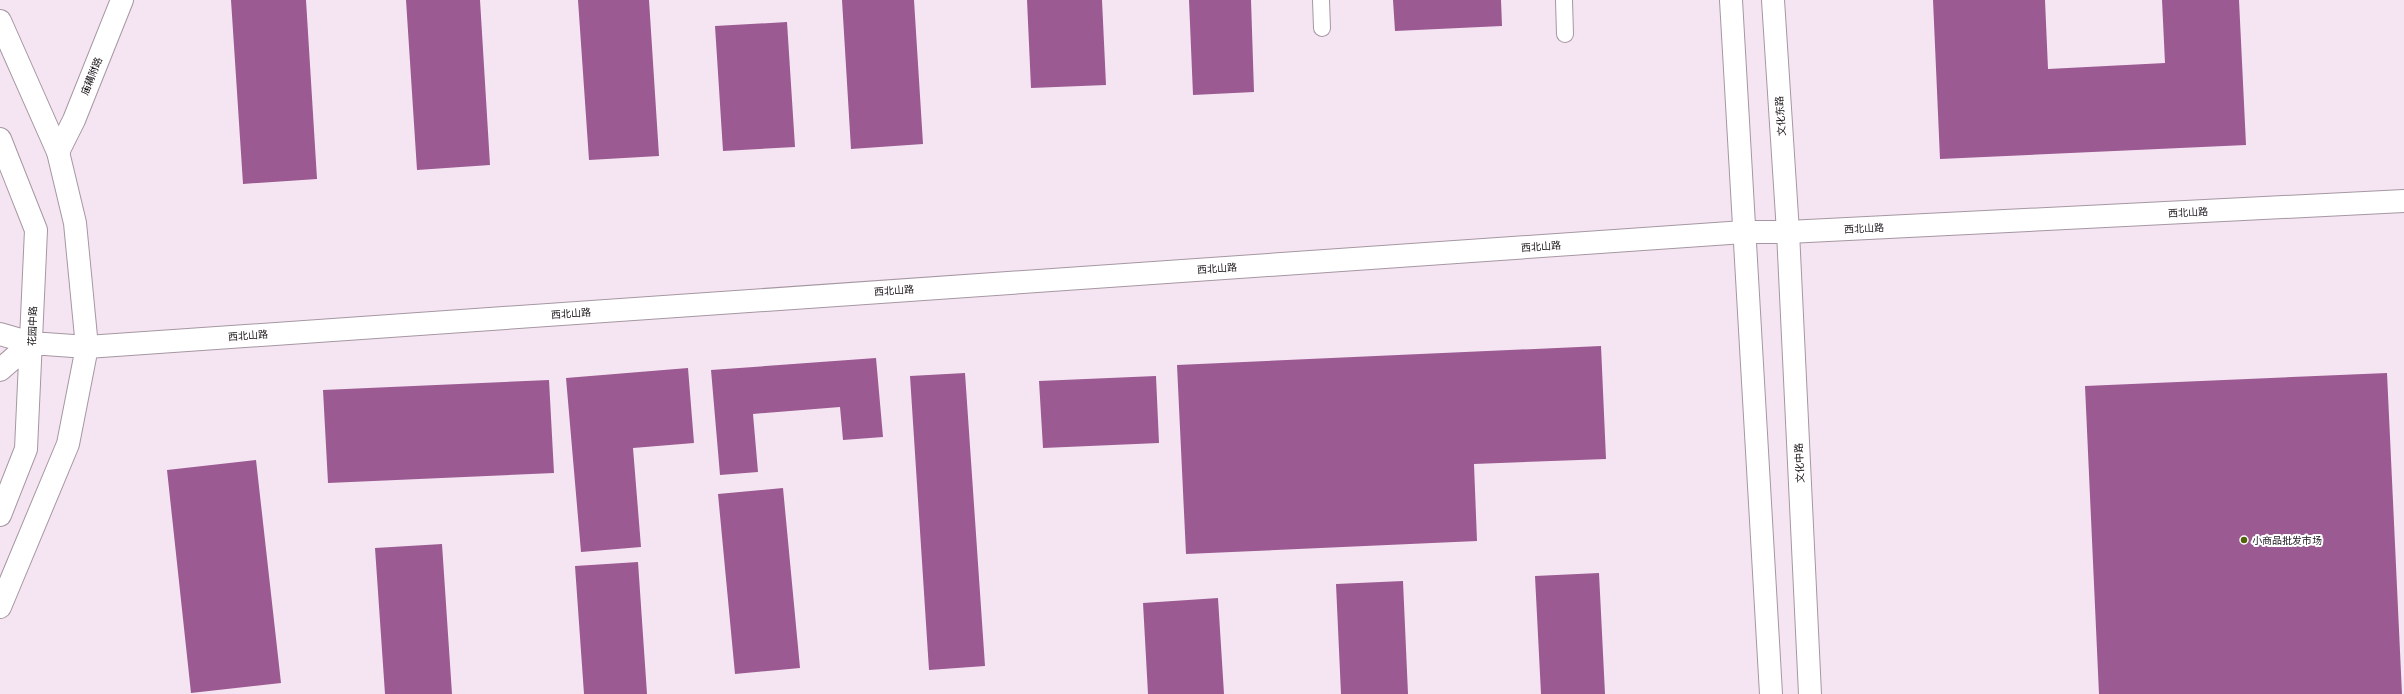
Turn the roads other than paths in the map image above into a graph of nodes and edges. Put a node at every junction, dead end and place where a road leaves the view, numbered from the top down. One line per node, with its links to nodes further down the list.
1 (122, 0): 10 (main road, 庙耩附路)
2 (1321, 0): 7 (lane)
3 (1564, 0): 8 (lane)
4 (1730, 0): 12 (main road)
5 (1773, 0): 13 (main road, 文化东路)
6 (0, 21): 10 (main road)
7 (1322, 28)
8 (1565, 34)
9 (0, 139): 15 (main road, 花园中路)
10 (58, 152): 16 (main road)
11 (2404, 201): 13 (main road, 西北山路)
12 (1744, 232): 13 (main road, 西北山路); 16 (main road, 西北山路); 20 (main road)
13 (1788, 232): 21 (main road, 文化中路)
14 (0, 334): 15 (main road, 西北山路)
15 (32, 343): 16 (main road, 西北山路); 17 (main road); 18 (main road, 花园中路)
16 (87, 346): 19 (main road)
17 (0, 370)
18 (0, 515)
19 (0, 607)
20 (1771, 694)
21 (1810, 694)

